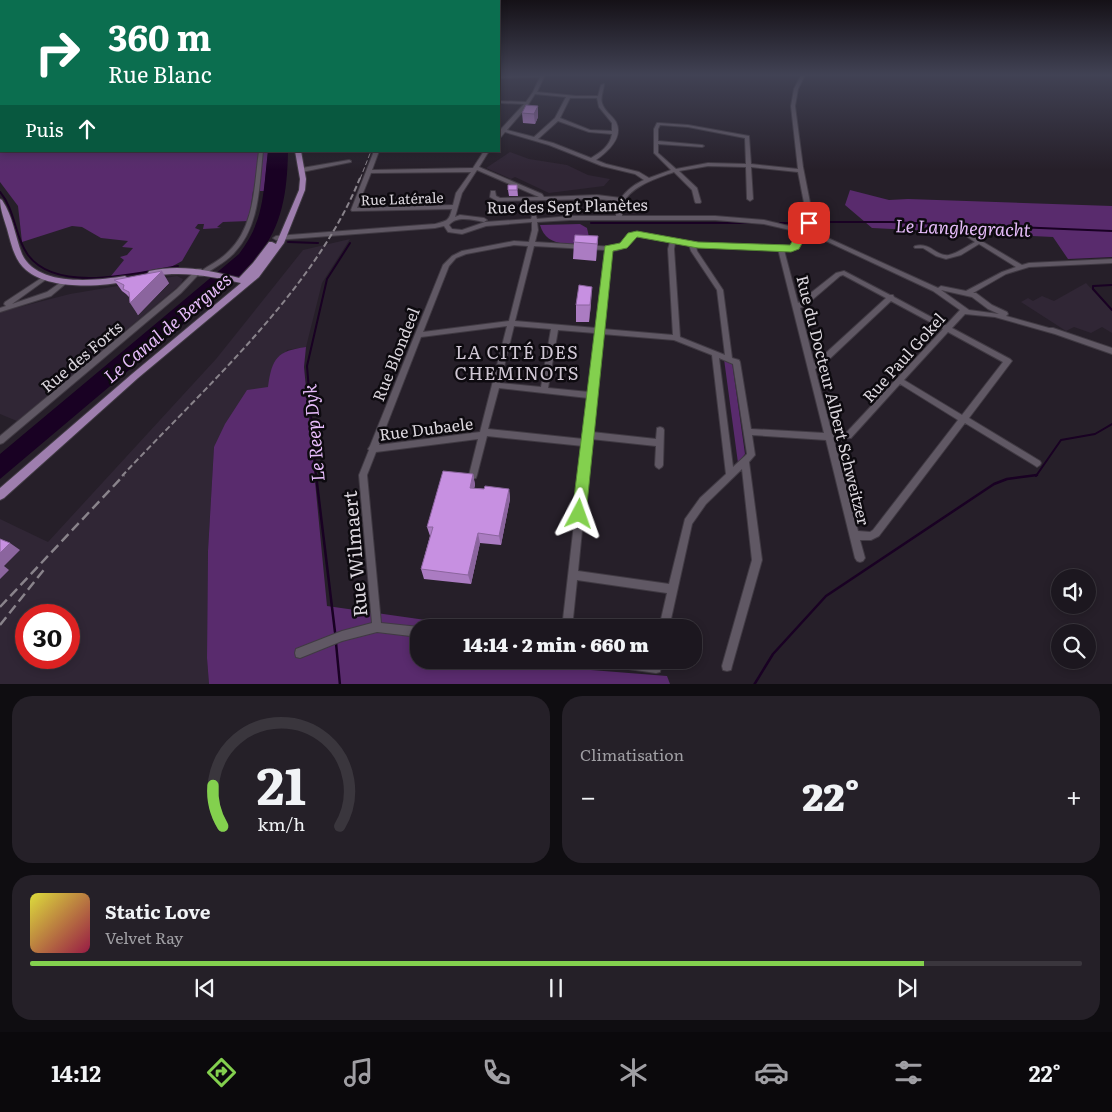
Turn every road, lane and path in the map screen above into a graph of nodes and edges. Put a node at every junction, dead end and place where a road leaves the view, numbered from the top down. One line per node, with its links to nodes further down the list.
1 (524, 107): 6 (street)
2 (563, 107): 5 (street)
3 (601, 107): 7 (street)
4 (793, 107): 20 (street)
5 (557, 119): 7 (street); 9 (street)
6 (503, 130): 8 (street); 9 (street)
7 (615, 133): 16 (street)
8 (500, 134)
9 (535, 139): 16 (street)
10 (656, 142): 11 (street); 18 (street); 23 (street)
11 (702, 146)
12 (261, 152): 51 (street, Rue des Forts)
13 (298, 152): 21 (main road)
14 (377, 152): 22 (street, Rue Latérale)
15 (486, 152): 19 (street)
16 (592, 160): 24 (street)
17 (350, 161): 21 (street)
18 (749, 166): 20 (street); 23 (street); 27 (street)
19 (475, 169): 22 (street); 26 (street); 31 (street)
20 (800, 171): 39 (street)
21 (302, 172): 41 (main road)
22 (369, 172): 31 (street, Rue Latérale)
23 (676, 172): 24 (street); 30 (street)
24 (648, 180): 28 (street)
25 (493, 192): 26 (street)
26 (543, 198): 28 (street)
27 (750, 199)
28 (622, 200): 32 (street)
29 (0, 201): 53 (main road)
30 (698, 202)
31 (455, 205): 33 (street); 35 (street)
32 (619, 217): 34 (street, Rue des Sept Planètes); 39 (street, Rue des Sept Planètes)
33 (466, 218): 34 (street, Rue des Sept Planètes); 35 (street, Rue des Sept Planètes); 36 (street)
34 (531, 219): 36 (street, Rue des Sept Planètes); 42 (street)
35 (449, 221): 37 (street); 38 (street)
36 (470, 228): 38 (street, Rue des Sept Planètes)
37 (406, 229): 38 (street); 41 (street)
38 (448, 230)
39 (804, 231): 48 (street); 52 (street, Rue des Sept Planètes)
40 (968, 235): 44 (street)
41 (280, 236): 55 (main road)
42 (532, 239): 47 (street); 66 (street); 71 (street, Rue Blondeel)
43 (673, 240): 45 (street); 47 (street); 72 (street)
44 (979, 242): 46 (street); 50 (street)
45 (692, 244): 48 (street); 75 (street)
46 (917, 247)
47 (608, 248): 69 (street)
48 (781, 248): 62 (street, Rue du Docteur Albert Schweitzer)
49 (1112, 261): 50 (street)
50 (1021, 267): 54 (street)
51 (204, 273): 55 (main road); 56 (main road); 87 (street, Rue des Forts)
52 (906, 274): 57 (street); 60 (street)
53 (44, 279): 56 (main road); 63 (street)
54 (992, 280): 58 (street); 61 (street)
55 (240, 283): 95 (main road)
56 (63, 284): 63 (street)
57 (958, 293): 58 (street); 60 (street)
58 (967, 293): 61 (street)
59 (890, 297): 62 (street); 68 (street); 76 (street)
60 (954, 302): 64 (street)
61 (984, 302): 65 (street); 70 (street)
62 (796, 306): 76 (street, Rue du Docteur Albert Schweitzer)
63 (0, 308)
64 (964, 310): 65 (street); 68 (street, Rue Paul Gokel)
65 (981, 313): 70 (street)
66 (511, 323): 67 (street); 71 (street); 78 (street)
67 (555, 327): 69 (street); 79 (street)
68 (949, 327): 77 (street, Rue Paul Gokel); 81 (street)
69 (598, 331): 72 (street); 80 (street)
70 (1054, 332): 73 (street)
71 (418, 335): 89 (street, Rue Blondeel)
72 (677, 339): 74 (street)
73 (1112, 351)
74 (715, 352): 75 (street); 94 (street)
75 (729, 358): 83 (street)
76 (812, 366): 85 (street, Rue du Docteur Albert Schweitzer)
77 (900, 381): 81 (street); 85 (street, Rue Paul Gokel)
78 (495, 386): 79 (street); 84 (street)
79 (544, 390): 80 (street)
80 (591, 395): 86 (street)
81 (964, 419): 90 (street); 96 (street)
82 (660, 430): 88 (street)
83 (748, 432): 85 (street, Rue Paul Gokel); 91 (street)
84 (483, 434): 86 (street, Rue Dubaele); 89 (street, Rue Dubaele); 93 (street)
85 (830, 437): 96 (street, Rue du Docteur Albert Schweitzer)
86 (586, 439): 88 (street, Rue Dubaele); 98 (street)
87 (0, 441)
88 (660, 443): 92 (street)
89 (372, 449): 102 (street, Rue Wilmaert)
90 (1037, 462)
91 (745, 463): 94 (street); 105 (street)
92 (659, 466)
93 (473, 475)
94 (730, 475): 99 (street)
95 (0, 494)
96 (854, 535): 97 (street, Rue du Docteur Albert Schweitzer)
97 (860, 558)
98 (572, 575): 99 (street); 100 (street)
99 (673, 589): 101 (street)
100 (568, 619)
101 (666, 619)
102 (377, 627): 103 (street); 104 (street)
103 (410, 631)
104 (300, 653)
105 (727, 666)

